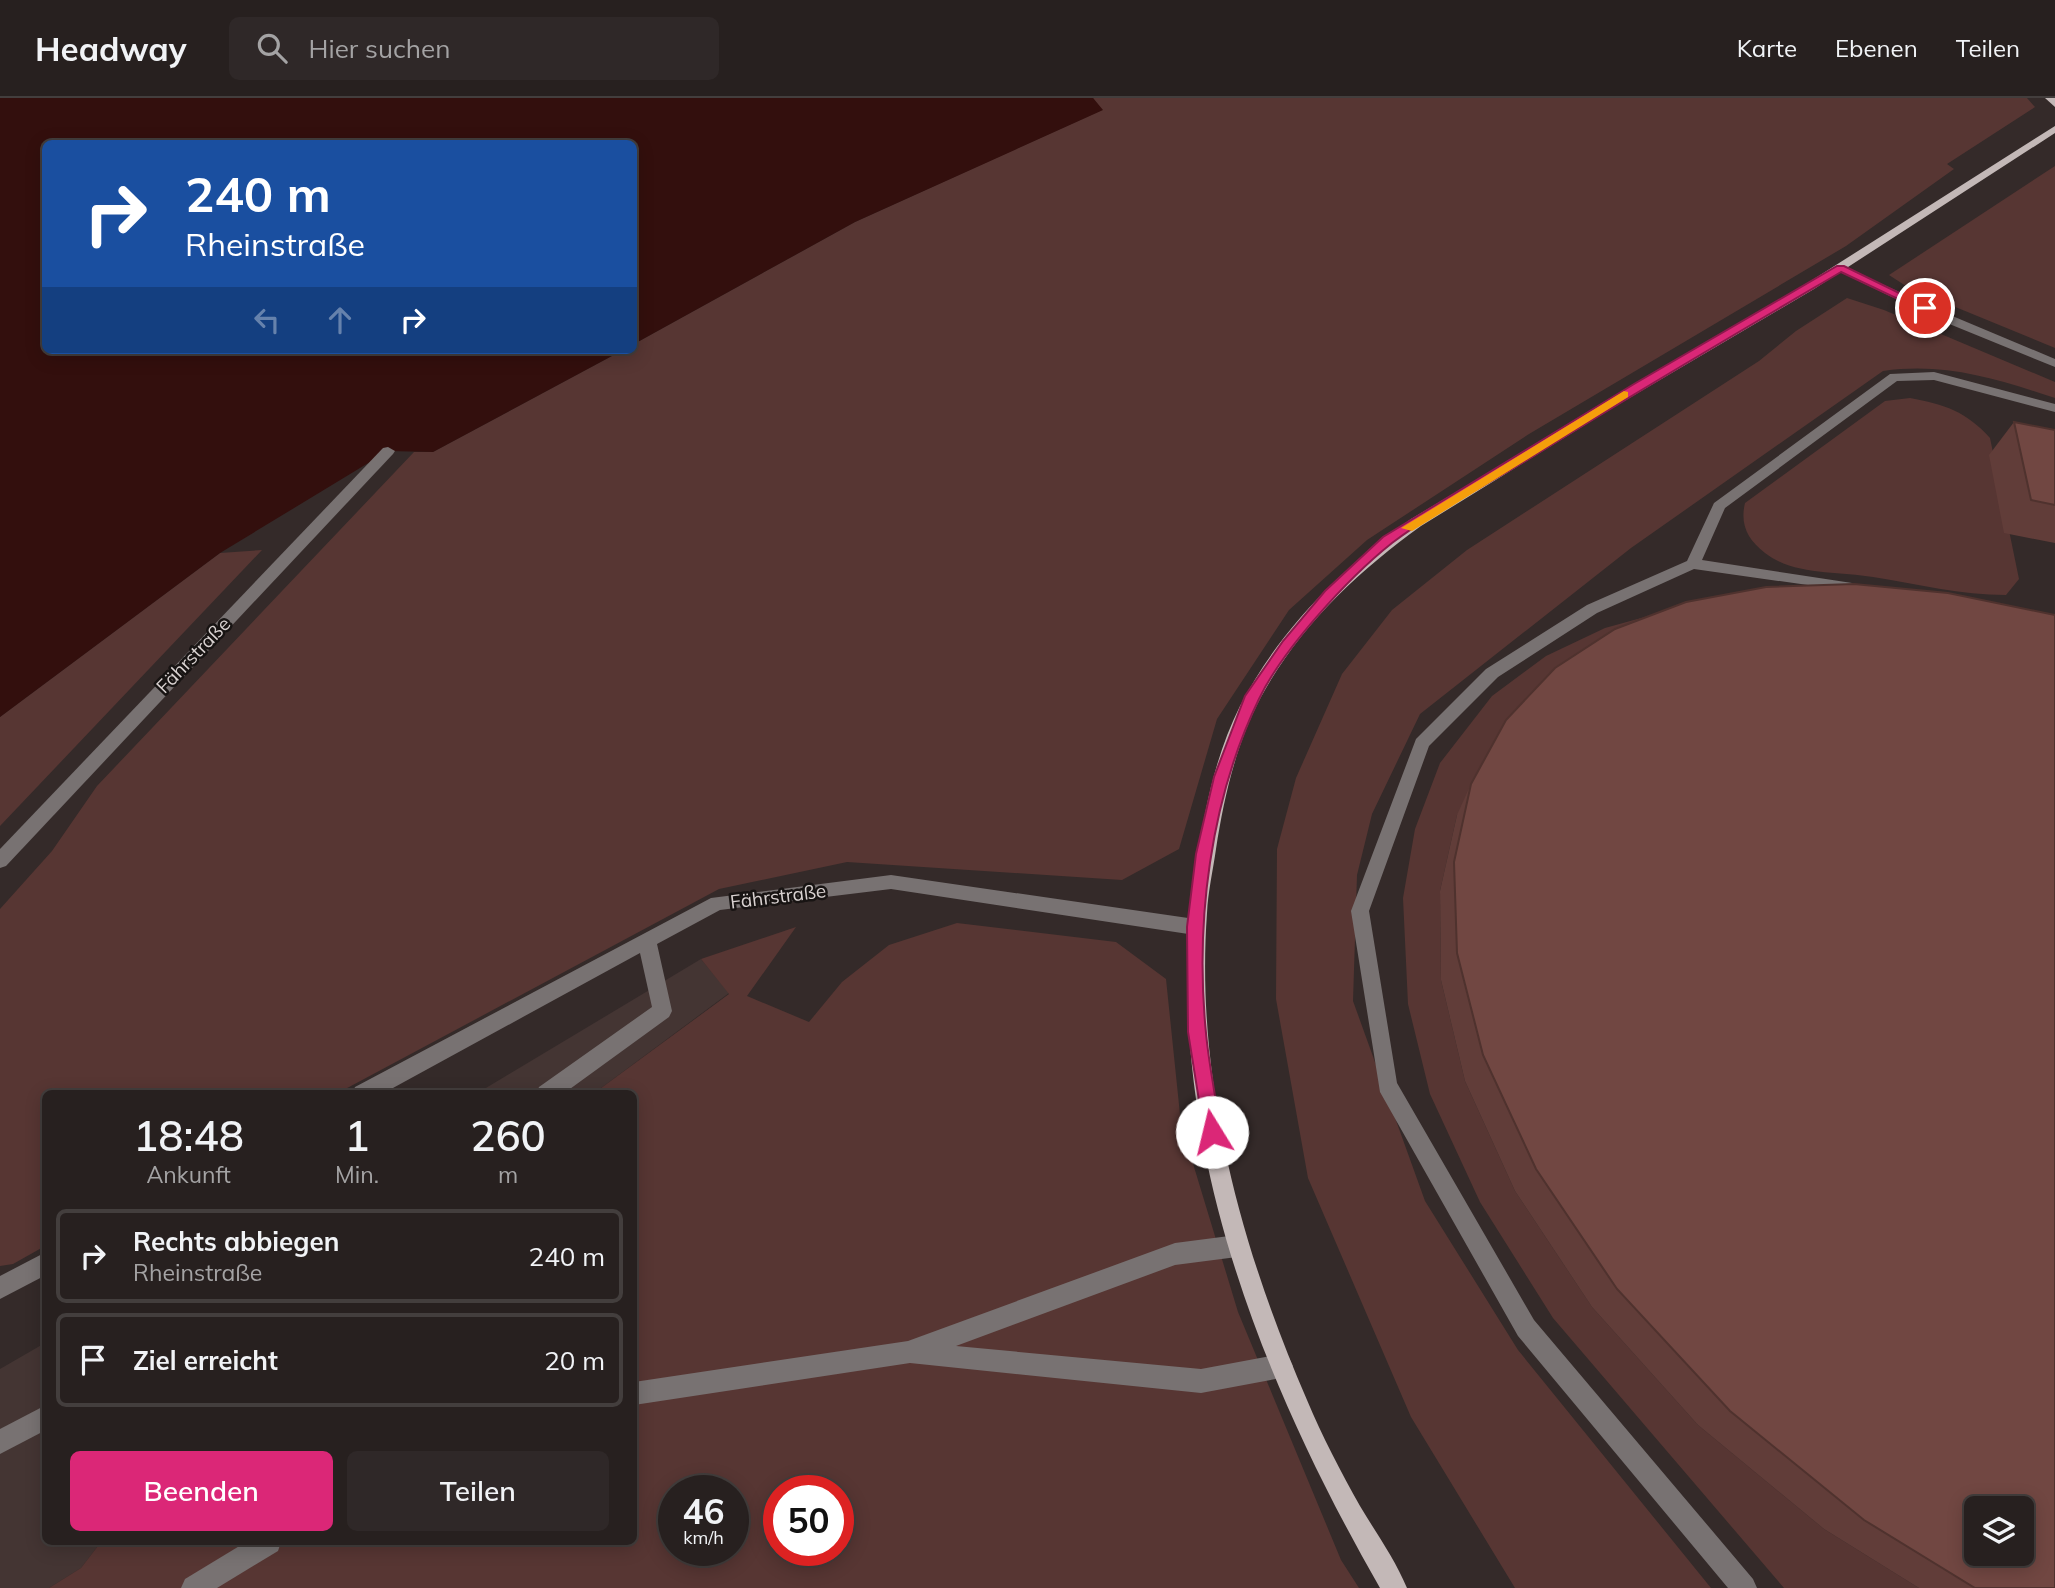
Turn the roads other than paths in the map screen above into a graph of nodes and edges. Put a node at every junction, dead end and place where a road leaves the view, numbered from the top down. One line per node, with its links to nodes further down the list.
1 (2050, 98): 2 (main road)
2 (2055, 104)
3 (2055, 129): 4 (main road)
4 (1840, 268): 5 (street); 11 (main road)
5 (2055, 363)
6 (2055, 408): 8 (street)
7 (388, 451): 10 (street, Fährstraße)
8 (1693, 564): 9 (street); 26 (street)
9 (1865, 590)
10 (0, 861)
11 (1195, 927): 12 (street, Fährstraße); 15 (main road)
12 (647, 941): 13 (street, Fährstraße); 14 (street)
13 (369, 1090)
14 (552, 1090)
15 (1237, 1246): 18 (street); 19 (main road)
16 (42, 1265): 17 (street)
17 (0, 1288)
18 (908, 1352): 19 (street); 20 (street)
19 (1281, 1366): 25 (main road)
20 (637, 1394)
21 (42, 1419): 22 (street)
22 (0, 1443)
23 (264, 1545): 24 (street)
24 (194, 1588)
25 (1394, 1588)
26 (1744, 1588)

